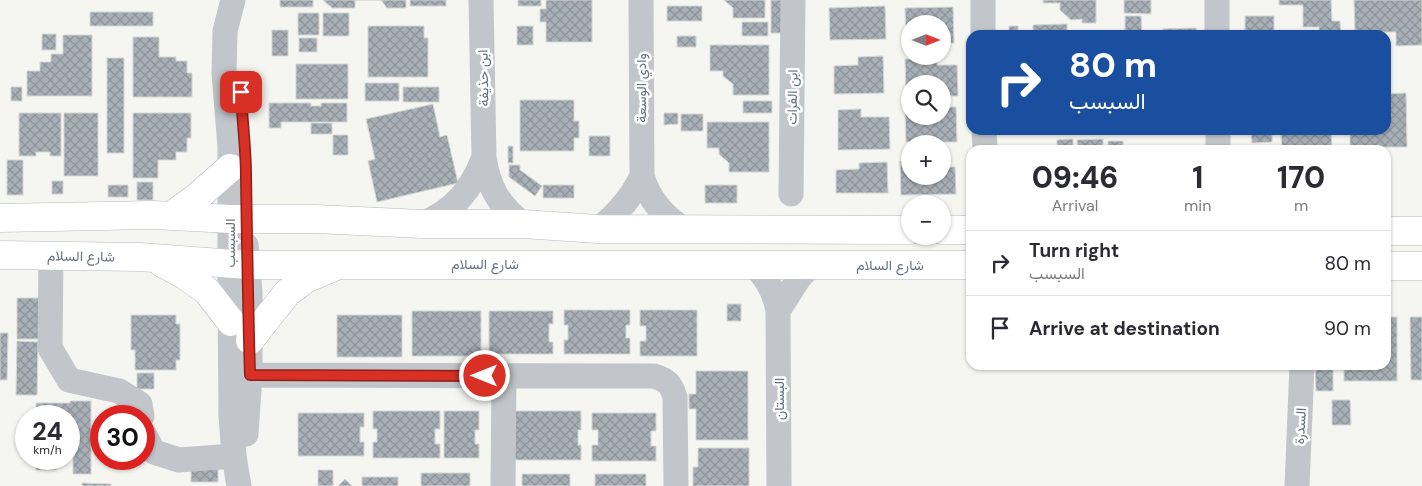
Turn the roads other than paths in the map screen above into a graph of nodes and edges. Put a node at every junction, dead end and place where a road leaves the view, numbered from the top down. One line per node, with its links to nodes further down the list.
1 (481, 0): 9 (street, ابن حذيفة)
2 (641, 0): 11 (street, وادي الوسعة)
3 (792, 0): 12 (street, ابن الفرات)
4 (983, 0): 7 (street)
5 (1217, 0): 8 (street)
6 (233, 3): 10 (street, السبسب); 15 (street, السبسب)
7 (983, 30)
8 (1217, 30)
9 (484, 157): 16 (street, ابن حذيفة); 17 (street, ابن حذيفة)
10 (230, 168): 13 (main road); 15 (street, السبسب)
11 (642, 176): 18 (street, وادي الوسعة); 19 (street, وادي الوسعة)
12 (791, 194)
13 (171, 216): 14 (main road); 15 (main road)
14 (0, 218)
15 (238, 219): 16 (main road); 31 (street, السبسب)
16 (422, 224): 17 (main road)
17 (523, 224): 18 (main road)
18 (598, 228): 19 (main road)
19 (684, 229): 20 (main road)
20 (901, 230)
21 (951, 230): 22 (main road)
22 (966, 230)
23 (1391, 231): 24 (main road)
24 (1422, 231)
25 (0, 255): 26 (main road, شارع السلام)
26 (51, 255): 27 (main road, شارع السلام); 40 (street)
27 (157, 260): 31 (main road, شارع السلام); 36 (main road)
28 (339, 264): 29 (main road, شارع السلام); 31 (main road, شارع السلام); 36 (main road)
29 (754, 264): 30 (main road, شارع السلام); 35 (street, البستان)
30 (812, 264): 32 (main road, شارع السلام); 35 (street)
31 (238, 265): 36 (street, السبسب)
32 (966, 265)
33 (1391, 266): 34 (main road)
34 (1422, 266)
35 (778, 311): 46 (street, البستان)
36 (240, 331): 38 (street, السبسب); 42 (street, السبسب)
37 (1302, 370): 47 (street, السدرة)
38 (250, 375): 39 (street); 43 (street, السبسب)
39 (504, 376): 44 (street); 45 (street)
40 (140, 405)
41 (155, 452): 42 (street)
42 (234, 456): 43 (street, السبسب)
43 (239, 483)
44 (503, 486)
45 (676, 486)
46 (779, 486)
47 (1296, 486)

